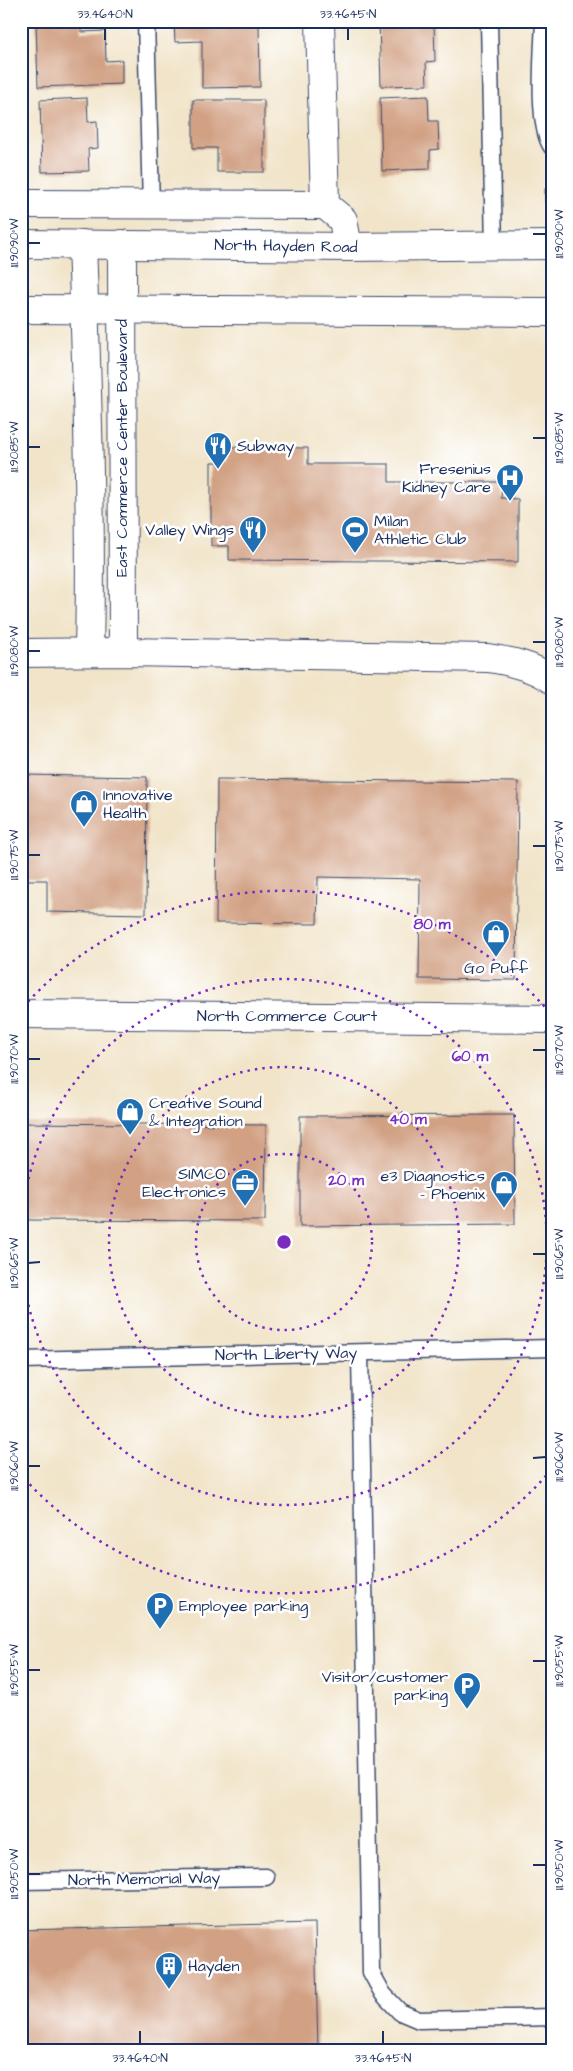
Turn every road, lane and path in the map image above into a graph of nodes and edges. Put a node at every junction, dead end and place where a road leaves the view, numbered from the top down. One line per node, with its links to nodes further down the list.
1 (146, 21): 8 (lane)
2 (320, 21): 7 (street)
3 (489, 21): 13 (lane)
4 (544, 21): 5 (lane)
5 (552, 147)
6 (21, 204): 8 (street)
7 (324, 205): 8 (street); 14 (street)
8 (151, 206)
9 (21, 244): 10 (street, North Hayden Road)
10 (82, 244): 11 (street, North Hayden Road); 16 (street, East Commerce Center Boulevard)
11 (122, 244): 14 (street, North Hayden Road); 17 (street, East Commerce Center Boulevard)
12 (552, 245): 13 (street, North Hayden Road)
13 (494, 246): 14 (street, North Hayden Road)
14 (348, 248)
15 (21, 309): 16 (street)
16 (85, 309): 17 (street); 19 (street, East Commerce Center Boulevard)
17 (121, 309): 18 (street); 20 (street, East Commerce Center Boulevard)
18 (552, 312)
19 (89, 652): 20 (street); 21 (street)
20 (123, 652): 22 (street)
21 (21, 653)
22 (552, 680)
23 (21, 1014): 24 (street, North Commerce Court)
24 (552, 1018)
25 (552, 1348): 26 (lane, North Liberty Way)
26 (360, 1353): 27 (lane, North Liberty Way); 30 (lane)
27 (21, 1360)
28 (266, 1877): 29 (lane, North Memorial Way)
29 (21, 1881)
30 (552, 2017)

